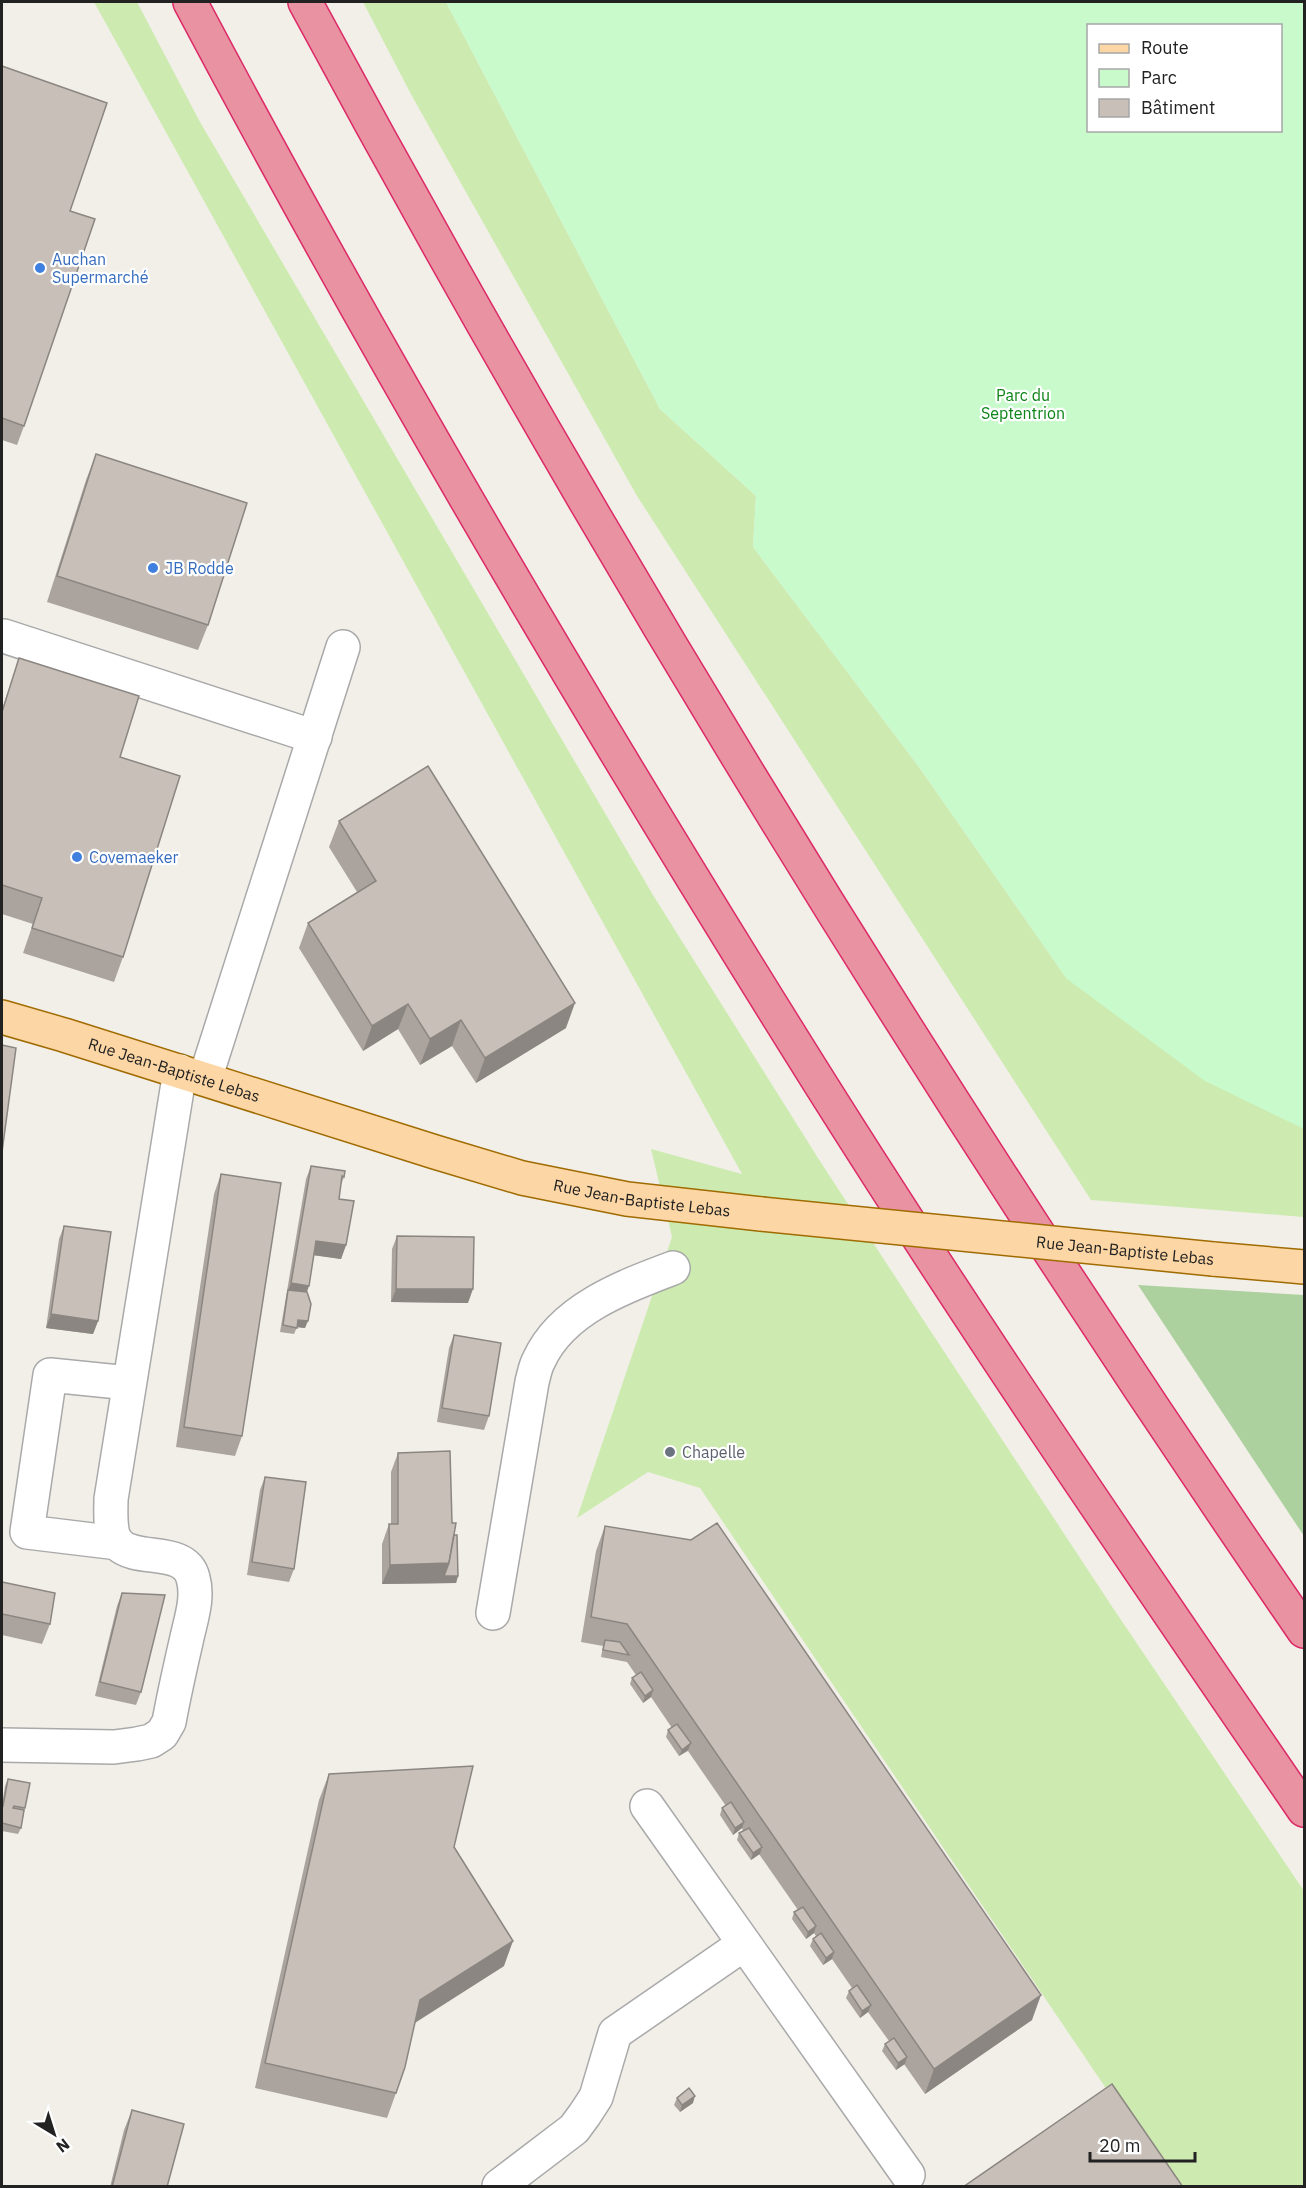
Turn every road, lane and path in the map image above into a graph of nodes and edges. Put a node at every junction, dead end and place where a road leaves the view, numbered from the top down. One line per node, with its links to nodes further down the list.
1 (190, 2): 16 (highway)
2 (305, 2): 13 (highway)
3 (4, 636): 5 (street)
4 (344, 648): 5 (street)
5 (315, 737): 7 (street)
6 (2, 1017): 7 (main road, Rue Jean-Baptiste Lebas)
7 (193, 1075): 8 (main road, Rue Jean-Baptiste Lebas, bridge); 10 (street)
8 (1305, 1267)
9 (673, 1268): 12 (street)
10 (129, 1383): 11 (street); 11 (street)
11 (118, 1543): 14 (street)
12 (493, 1613)
13 (1305, 1631)
14 (2, 1745)
15 (647, 1806): 17 (street)
16 (1305, 1810)
17 (744, 1944): 18 (street); 19 (street)
18 (908, 2175)
19 (499, 2187)

